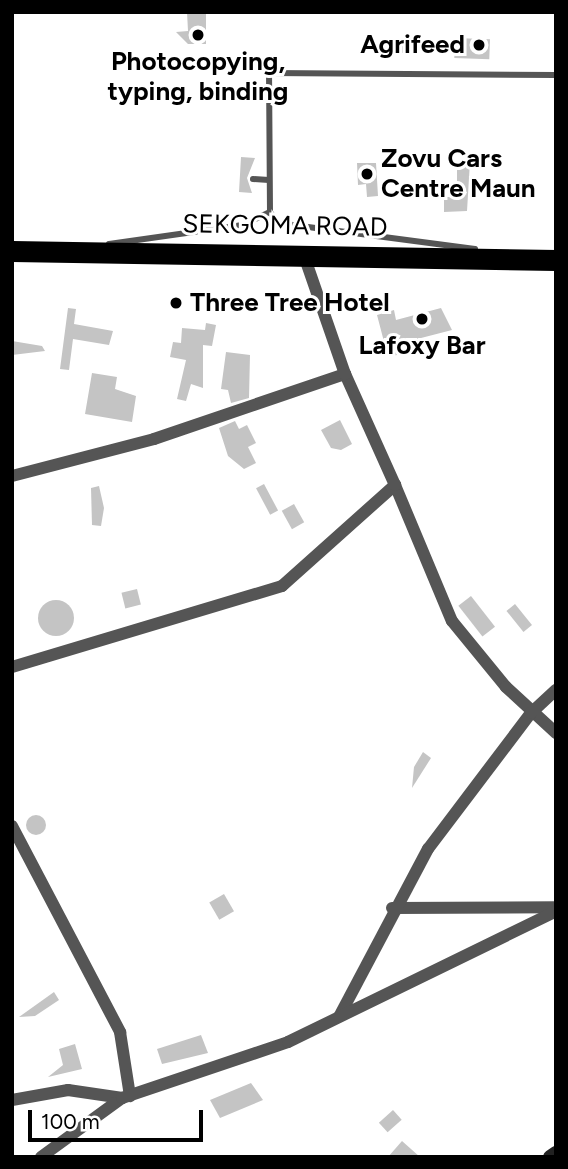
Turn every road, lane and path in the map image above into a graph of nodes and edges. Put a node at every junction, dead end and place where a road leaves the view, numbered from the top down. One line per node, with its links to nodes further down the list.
1 (556, 75): 3 (lane)
2 (253, 179): 3 (lane)
3 (269, 180): 4 (lane)
4 (270, 212): 5 (lane); 8 (lane)
5 (91, 250): 6 (highway, SEKGOMA ROAD); 7 (highway, SEKGOMA ROAD)
6 (12, 251)
7 (303, 253): 8 (highway, SEKGOMA ROAD); 9 (street)
8 (556, 259)
9 (345, 374): 10 (street); 11 (street)
10 (12, 476)
11 (394, 485): 12 (street); 14 (street)
12 (12, 667)
13 (556, 690): 14 (street)
14 (531, 713): 15 (street); 17 (street)
15 (556, 733)
16 (12, 826): 20 (street)
17 (392, 908): 18 (street); 19 (street)
18 (556, 909): 19 (street)
19 (340, 1015): 20 (street)
20 (126, 1097): 21 (street); 23 (street)
21 (12, 1100)
22 (556, 1153): 24 (street)
23 (41, 1157)
24 (550, 1157)

